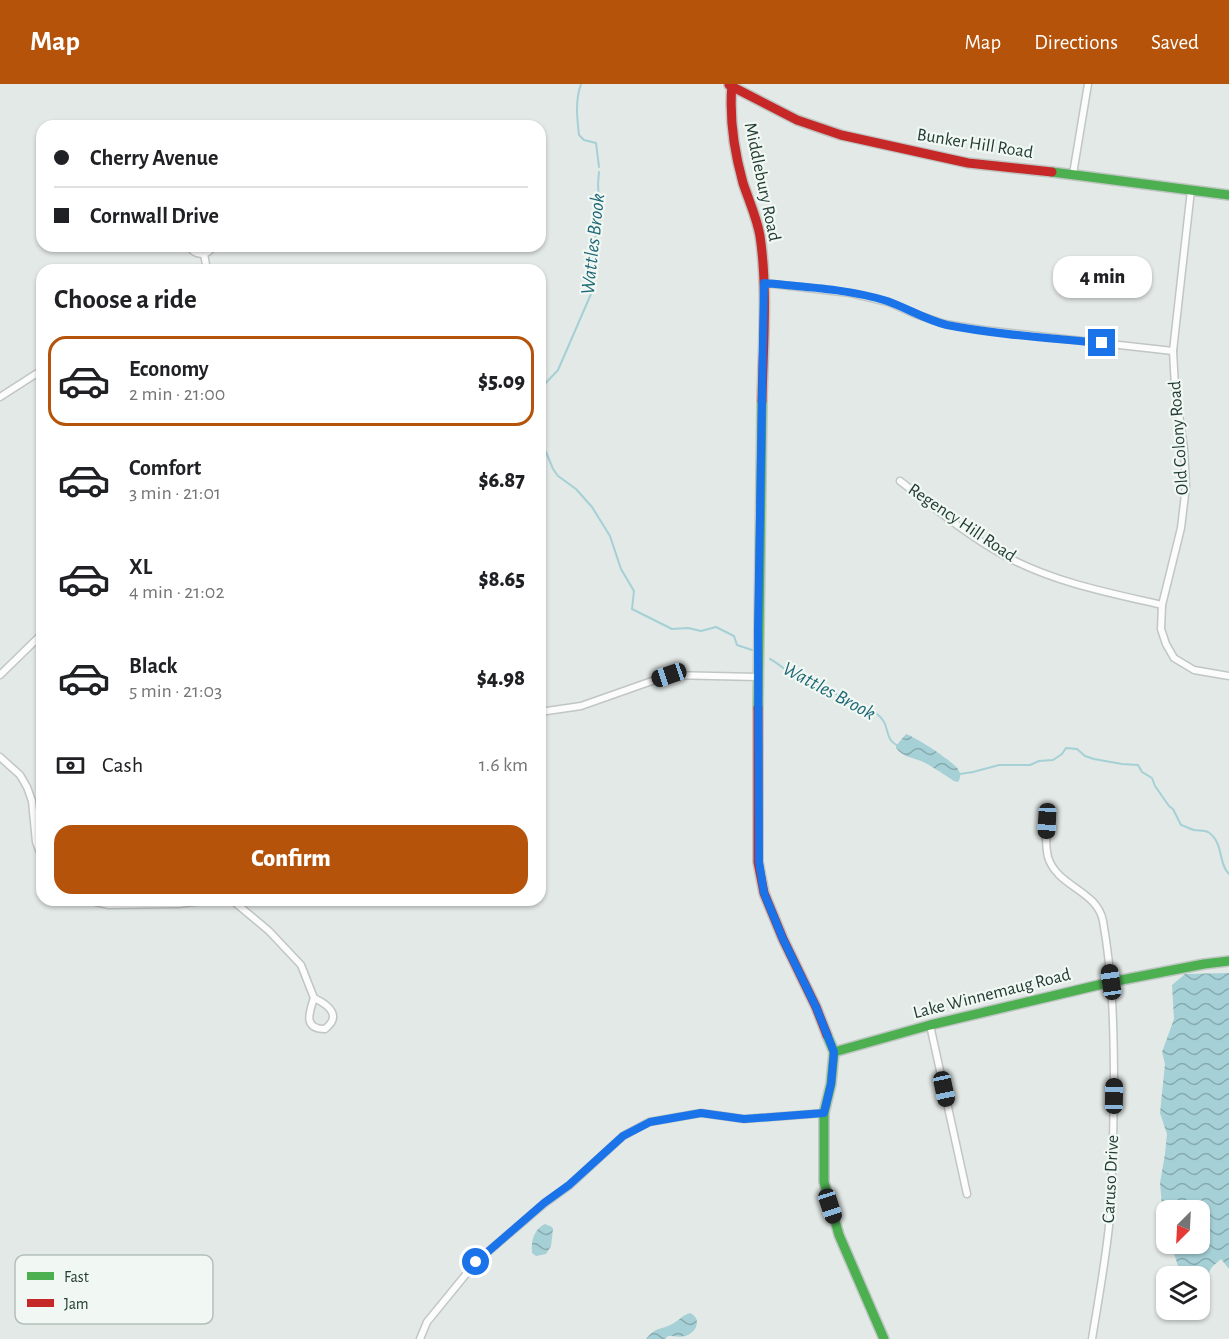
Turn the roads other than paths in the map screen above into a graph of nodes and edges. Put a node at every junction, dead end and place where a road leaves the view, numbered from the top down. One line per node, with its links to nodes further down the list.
1 (1088, 84): 3 (street)
2 (730, 85): 3 (street, Bunker Hill Road); 10 (street, Middlebury Road)
3 (1073, 174): 4 (street, Bunker Hill Road)
4 (1191, 190): 5 (street, Bunker Hill Road); 11 (street, Old Colony Road)
5 (1229, 195)
6 (195, 252): 8 (street)
7 (207, 252): 8 (street)
8 (204, 254): 9 (street)
9 (206, 264)
10 (764, 283): 11 (street); 18 (street, Middlebury Road)
11 (1173, 351): 15 (street, Old Colony Road)
12 (36, 374): 13 (street)
13 (0, 397)
14 (900, 481): 15 (street, Regency Hill Road)
15 (1162, 604): 19 (street, Old Colony Road)
16 (36, 639): 17 (street)
17 (0, 675)
18 (758, 676): 20 (street); 29 (street, Middlebury Road)
19 (1229, 676)
20 (546, 711)
21 (0, 757): 23 (street)
22 (1047, 821): 26 (street, Caruso Drive)
23 (36, 842)
24 (239, 906): 27 (street)
25 (1229, 961): 26 (street, Lake Winnemaug Road)
26 (1111, 982): 28 (street, Lake Winnemaug Road); 34 (street, Caruso Drive)
27 (314, 998): 27 (street)
28 (930, 1025): 29 (street, Lake Winnemaug Road); 31 (street)
29 (834, 1052): 30 (street, Middlebury Road)
30 (824, 1113): 32 (street); 33 (street, Middlebury Road)
31 (967, 1194)
32 (420, 1339)
33 (884, 1339)
34 (1092, 1339)

